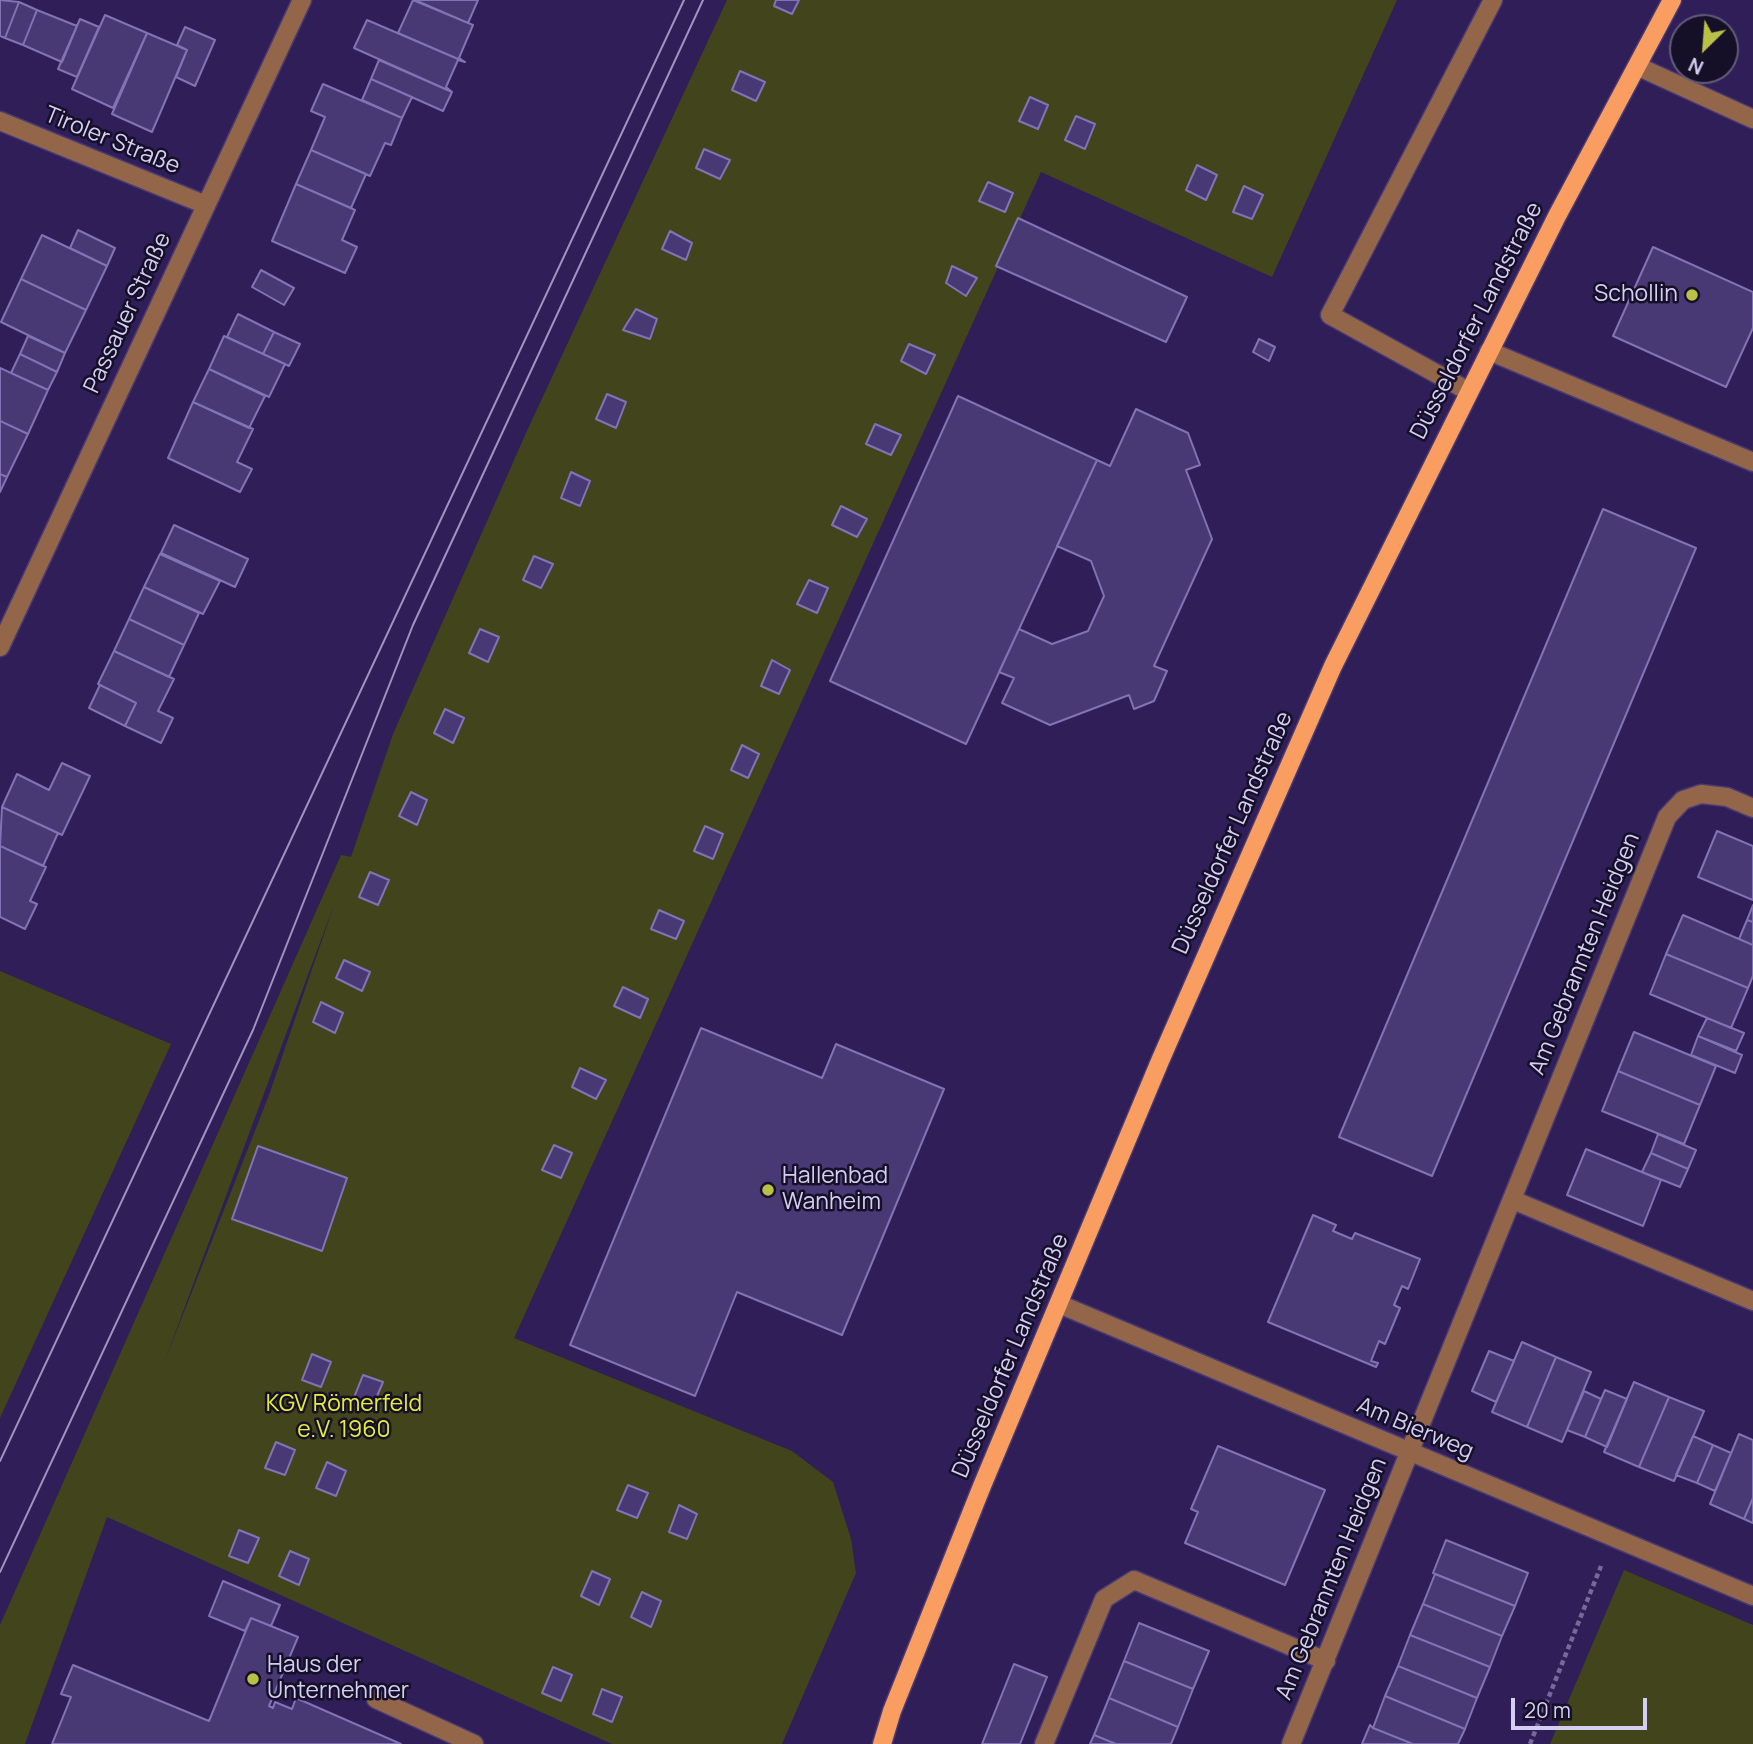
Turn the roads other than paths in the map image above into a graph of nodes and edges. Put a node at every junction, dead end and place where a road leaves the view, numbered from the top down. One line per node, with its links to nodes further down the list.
1 (302, 0): 7 (street, Passauer Straße)
2 (1493, 0): 9 (street)
3 (1672, 0): 4 (main road, Düsseldorfer Landstraße)
4 (1639, 67): 5 (street); 8 (main road, Düsseldorfer Landstraße)
5 (1753, 119)
6 (0, 121): 7 (street, Tiroler Straße)
7 (206, 205): 11 (street, Passauer Straße)
8 (1489, 351): 9 (main road, Düsseldorfer Landstraße); 10 (street)
9 (1468, 391): 15 (main road, Düsseldorfer Landstraße)
10 (1753, 462)
11 (0, 647)
12 (1753, 808): 13 (street, Am Gebrannten Heidgen)
13 (1513, 1200): 14 (street); 16 (street, Am Gebrannten Heidgen)
14 (1753, 1301)
15 (1059, 1304): 16 (street, Am Bierweg); 20 (main road, Düsseldorfer Landstraße)
16 (1409, 1454): 17 (street, Am Bierweg); 18 (street, Am Gebrannten Heidgen)
17 (1753, 1596)
18 (1326, 1661): 24 (street); 25 (street, Am Gebrannten Heidgen)
19 (376, 1699): 21 (street)
20 (892, 1712): 22 (main road, Düsseldorfer Landstraße); 23 (main road, Düsseldorfer Landstraße)
21 (474, 1744)
22 (870, 1744)
23 (882, 1744)
24 (1044, 1744)
25 (1292, 1744)

